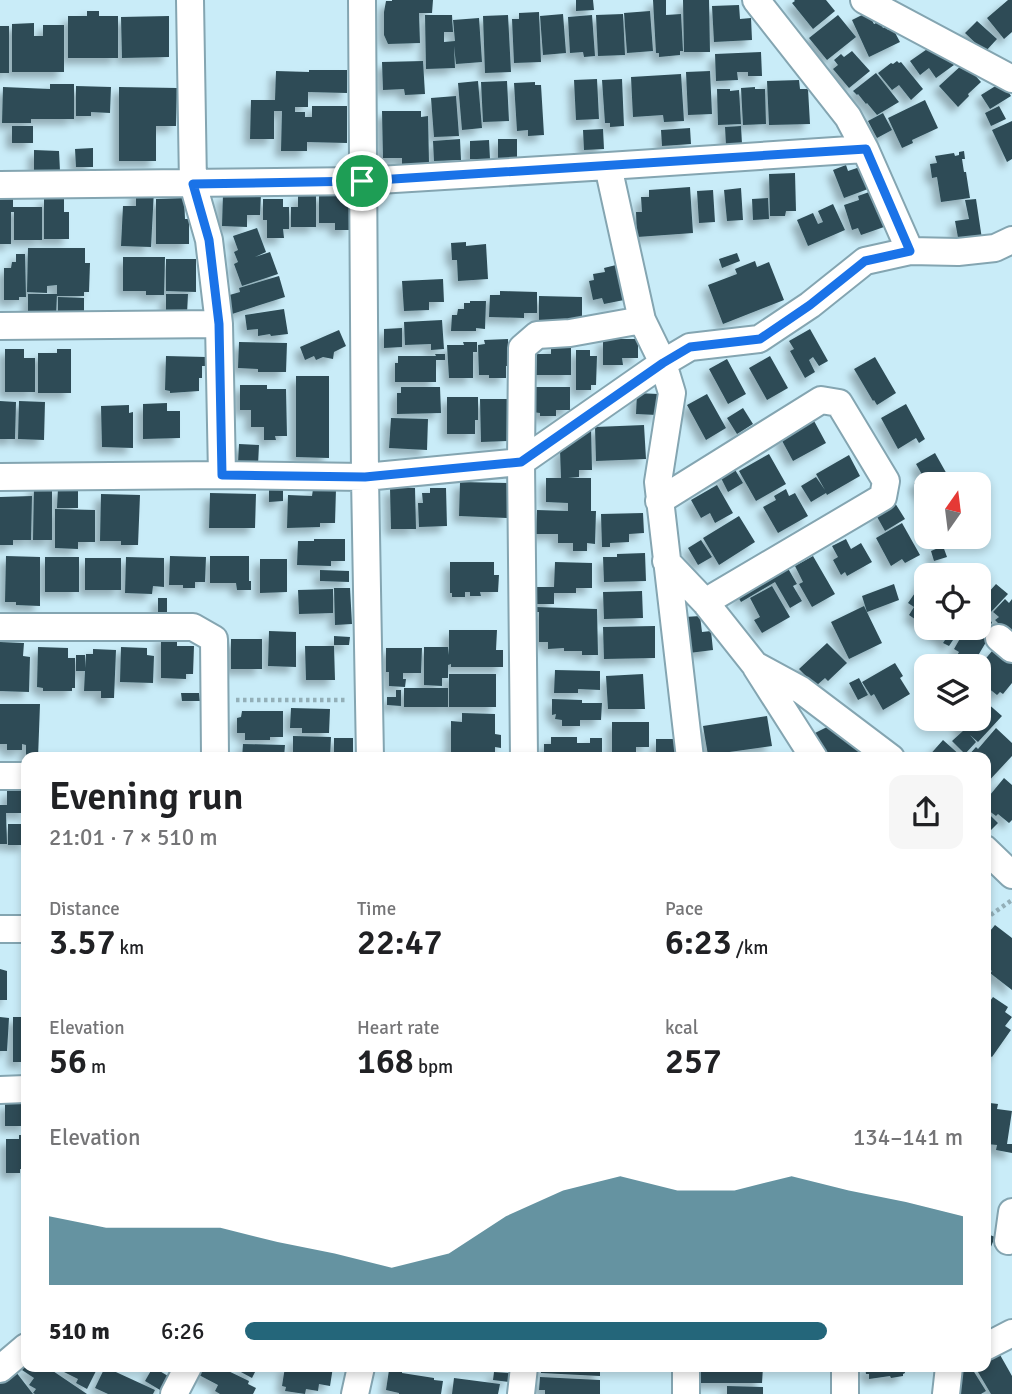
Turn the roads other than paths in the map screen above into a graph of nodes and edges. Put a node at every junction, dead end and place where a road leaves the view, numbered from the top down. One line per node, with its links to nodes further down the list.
1 (190, 0): 9 (street)
2 (362, 0): 8 (street)
3 (756, 0): 6 (street)
4 (864, 0): 5 (street)
5 (1012, 79)
6 (866, 149): 7 (street); 12 (street)
7 (608, 166): 8 (street); 13 (street)
8 (362, 181): 9 (street); 20 (street)
9 (193, 184): 10 (street); 14 (street)
10 (0, 185)
11 (1012, 240): 12 (street)
12 (910, 251): 16 (street)
13 (642, 320): 16 (street); 17 (street)
14 (219, 324): 15 (street); 18 (street)
15 (0, 326)
16 (663, 363): 17 (street); 21 (street)
17 (521, 462): 20 (street); 28 (street)
18 (222, 475): 19 (street); 20 (street)
19 (0, 477)
20 (365, 477): 27 (street)
21 (659, 501): 22 (street); 23 (street)
22 (666, 561): 23 (street); 29 (street)
23 (705, 601): 25 (street)
24 (0, 627): 26 (street)
25 (755, 665): 30 (street); 31 (street)
26 (215, 752)
27 (370, 752)
28 (524, 752)
29 (689, 752)
30 (810, 752)
31 (883, 752)
32 (0, 776): 33 (street)
33 (21, 776)
34 (991, 855): 35 (street)
35 (1012, 875)
36 (0, 929): 37 (street)
37 (21, 929)
38 (21, 1089): 39 (street)
39 (0, 1090)
40 (1012, 1212): 41 (street)
41 (1008, 1241)
42 (1012, 1333): 43 (street)
43 (991, 1344)
44 (21, 1351): 45 (street)
45 (0, 1369)
46 (185, 1372): 52 (street)
47 (360, 1372): 53 (street)
48 (523, 1372): 54 (street)
49 (686, 1372): 55 (street)
50 (845, 1372): 56 (street)
51 (948, 1372): 57 (street)
52 (174, 1394)
53 (355, 1394)
54 (521, 1394)
55 (686, 1394)
56 (845, 1394)
57 (946, 1394)

